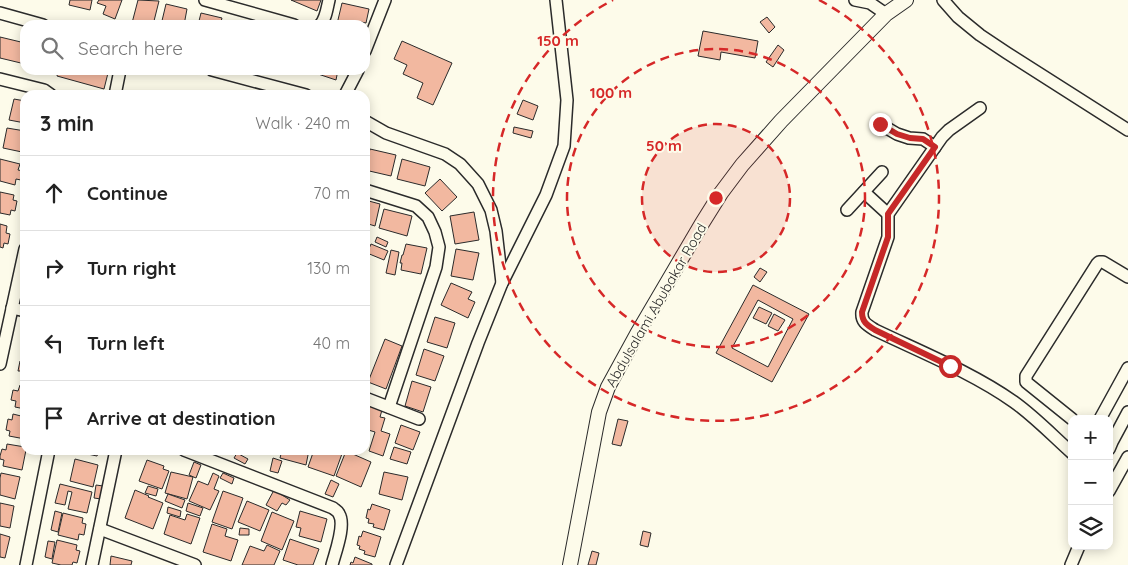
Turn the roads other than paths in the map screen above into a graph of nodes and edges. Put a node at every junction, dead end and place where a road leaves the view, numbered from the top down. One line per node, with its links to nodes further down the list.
1 (205, 0): 11 (street)
2 (329, 0): 12 (street)
3 (385, 0): 13 (street)
4 (556, 0): 34 (street)
5 (855, 0): 9 (street)
6 (906, 0): 9 (main road, Abdulsalami Abubakar Road)
7 (943, 0): 25 (street)
8 (0, 13): 10 (street)
9 (886, 14): 60 (main road, Abdulsalami Abubakar Road)
10 (25, 20)
11 (276, 20)
12 (324, 20)
13 (370, 38)
14 (119, 75): 19 (street)
15 (231, 75): 20 (street)
16 (355, 75): 21 (street)
17 (0, 79): 18 (street)
18 (44, 90)
19 (116, 90)
20 (287, 90)
21 (348, 90)
22 (980, 108): 26 (street)
23 (370, 124): 34 (street)
24 (880, 124): 26 (street)
25 (1128, 130)
26 (935, 147): 31 (street)
27 (882, 172): 29 (street)
28 (370, 192): 41 (street)
29 (864, 192): 30 (street); 31 (street)
30 (847, 210)
31 (888, 214): 47 (street)
32 (20, 271): 35 (street)
33 (1128, 277): 44 (street)
34 (502, 284): 59 (street)
35 (12, 308): 36 (street); 37 (street)
36 (20, 310)
37 (2, 349): 38 (street)
38 (0, 364)
39 (1128, 368): 43 (street)
40 (370, 400): 41 (street)
41 (389, 407): 45 (street)
42 (1128, 412): 46 (street)
43 (1102, 415)
44 (1068, 416)
45 (419, 419)
46 (1113, 440)
47 (1068, 450)
48 (48, 455): 56 (street)
49 (115, 455): 53 (street)
50 (197, 455): 58 (street)
51 (1121, 469): 52 (street)
52 (1113, 484)
53 (100, 529): 55 (street); 57 (street)
54 (1077, 550): 61 (street)
55 (188, 564)
56 (26, 565)
57 (92, 565)
58 (332, 565)
59 (396, 565)
60 (570, 565)
61 (1071, 565)

